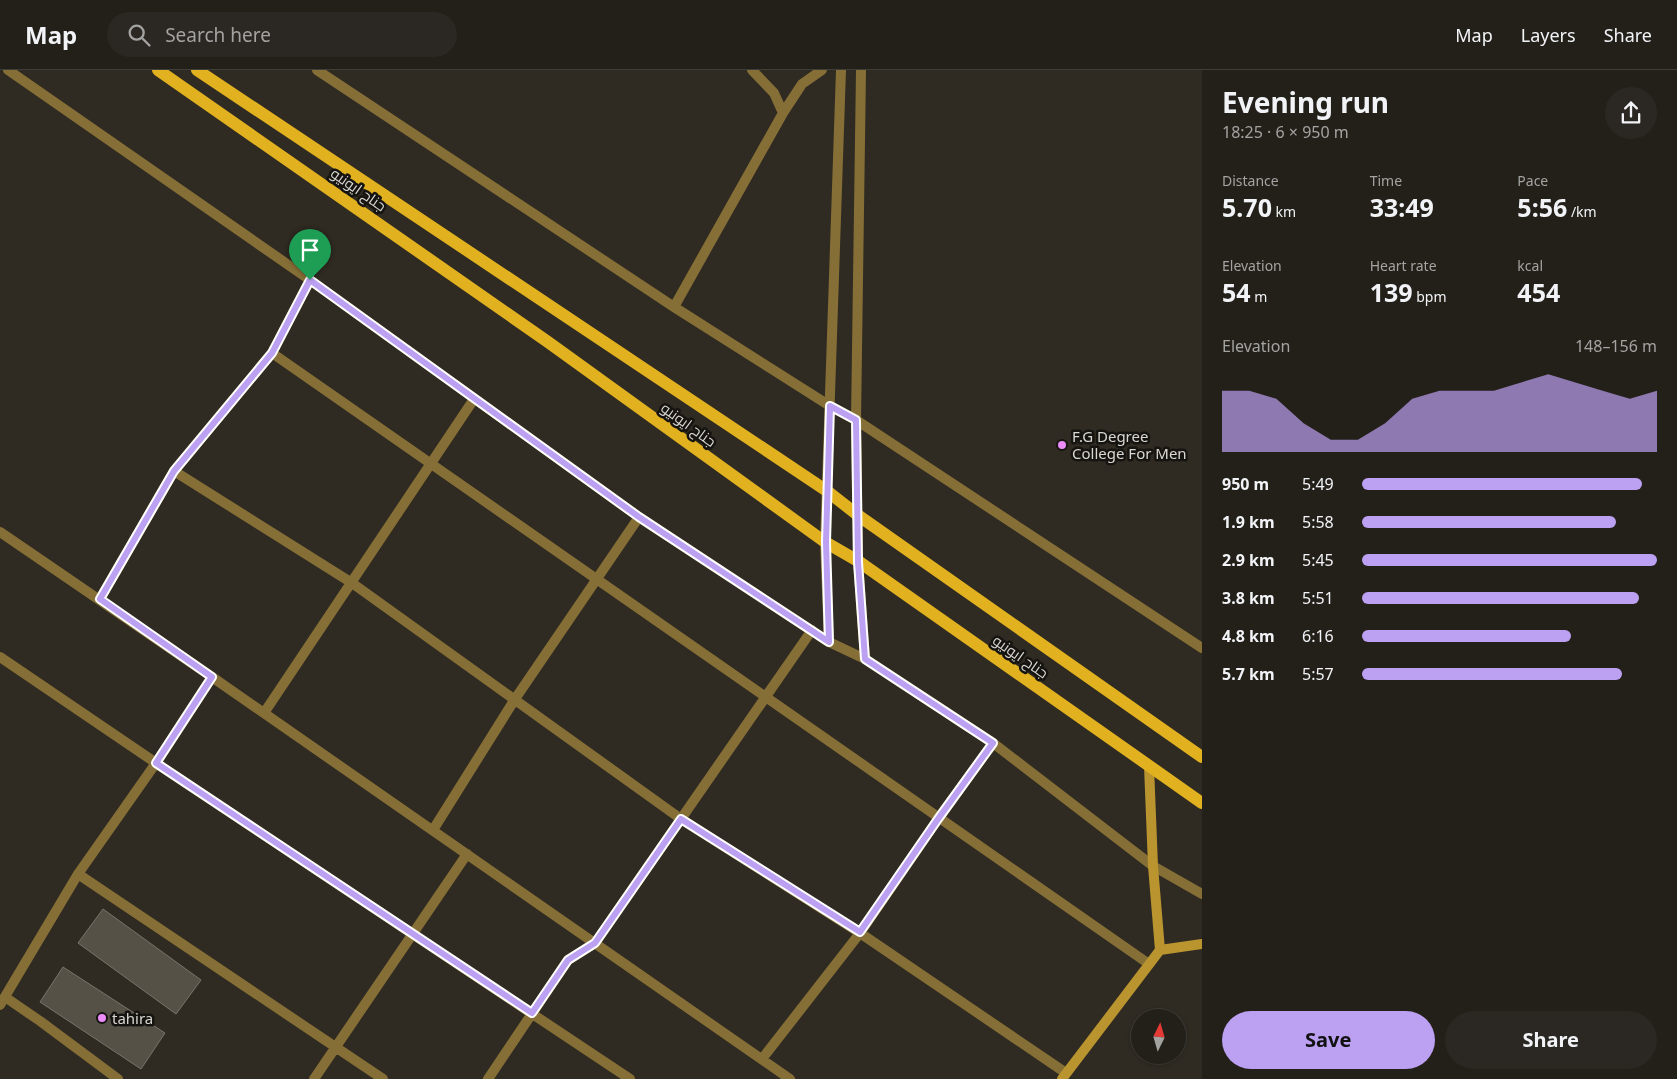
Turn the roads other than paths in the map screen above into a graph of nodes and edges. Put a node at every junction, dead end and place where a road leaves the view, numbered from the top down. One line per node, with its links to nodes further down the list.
1 (8, 70): 10 (street)
2 (158, 70): 22 (main road, جناح ایونیو)
3 (197, 70): 18 (main road, جناح ایونیو)
4 (317, 70): 11 (street)
5 (752, 70): 9 (street)
6 (822, 70): 9 (street)
7 (840, 70): 14 (street)
8 (861, 70): 15 (street)
9 (783, 113): 11 (street)
10 (310, 280): 12 (street); 13 (street)
11 (674, 307): 14 (street)
12 (272, 353): 16 (street); 17 (street)
13 (474, 399): 16 (street); 20 (street)
14 (830, 406): 15 (street); 18 (street)
15 (856, 420): 19 (street); 29 (street)
16 (432, 464): 24 (street); 25 (street)
17 (174, 471): 25 (street); 26 (street)
18 (827, 491): 19 (main road, جناح ایونیو); 22 (street)
19 (859, 516): 23 (street); 37 (main road, جناح ایونیو)
20 (639, 517): 24 (street); 27 (street)
21 (0, 532): 26 (street)
22 (826, 542): 23 (main road, جناح ایونیو); 28 (street)
23 (858, 562): 31 (street); 39 (main road, جناح ایونیو)
24 (597, 580): 33 (street); 34 (street)
25 (352, 583): 34 (street); 35 (street)
26 (100, 599): 32 (street)
27 (812, 630): 28 (street); 33 (street)
28 (829, 642): 31 (street)
29 (1202, 648)
30 (0, 657): 38 (street)
31 (865, 659): 36 (street)
32 (212, 677): 35 (street); 38 (street)
33 (764, 697): 41 (street); 42 (street)
34 (515, 699): 41 (street); 43 (street)
35 (264, 713): 43 (street)
36 (993, 743): 42 (street); 45 (street)
37 (1202, 757)
38 (156, 763): 46 (street); 49 (street)
39 (1149, 766): 40 (main road, جناح ایونیو); 45 (street)
40 (1202, 803)
41 (681, 819): 48 (street); 50 (street)
42 (938, 819): 48 (street); 53 (street)
43 (433, 830): 44 (street)
44 (467, 854): 49 (street); 50 (street)
45 (1153, 866): 47 (street); 52 (street)
46 (78, 874): 54 (street); 56 (street)
47 (1202, 894)
48 (860, 932): 57 (street); 58 (street)
49 (414, 933): 55 (street); 56 (street)
50 (595, 943): 55 (street); 57 (street)
51 (1202, 944): 52 (street)
52 (1160, 950): 53 (street)
53 (1149, 964): 58 (street)
54 (2, 1001): 59 (street)
55 (532, 1013): 62 (street); 63 (street)
56 (335, 1048): 60 (street); 61 (street)
57 (762, 1059): 64 (street)
58 (1064, 1076)
59 (118, 1079)
60 (314, 1079)
61 (383, 1079)
62 (488, 1079)
63 (630, 1079)
64 (790, 1079)

